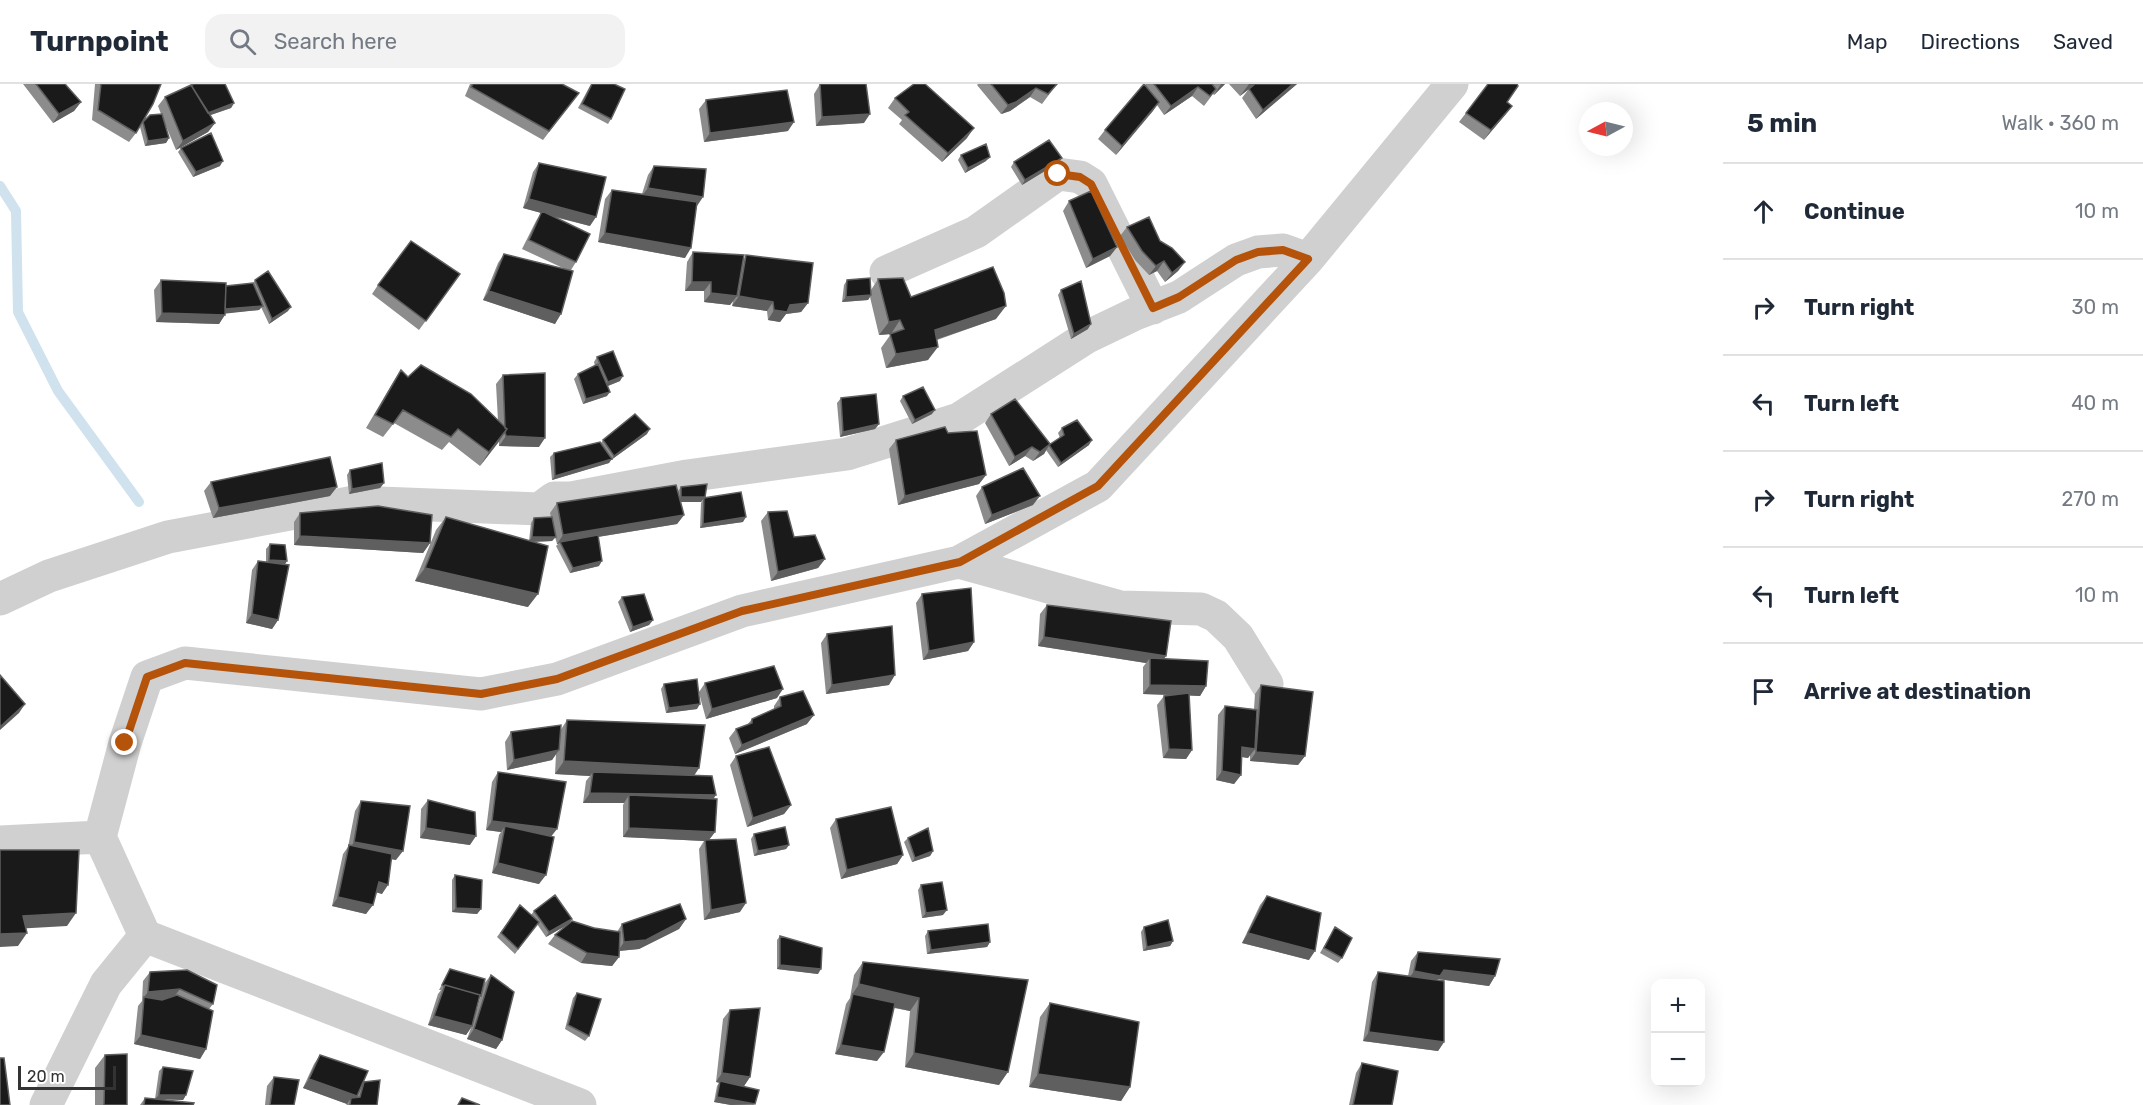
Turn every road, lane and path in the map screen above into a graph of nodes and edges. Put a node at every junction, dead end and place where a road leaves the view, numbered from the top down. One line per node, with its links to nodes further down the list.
1 (1452, 84): 2 (street)
2 (1308, 259): 4 (street); 5 (street)
3 (886, 272): 4 (street)
4 (1153, 308): 6 (street)
5 (960, 562): 7 (street); 8 (street)
6 (0, 599)
7 (1266, 684)
8 (100, 837): 9 (street); 10 (street)
9 (0, 842)
10 (145, 936): 11 (street); 12 (street)
11 (46, 1105)
12 (580, 1105)

